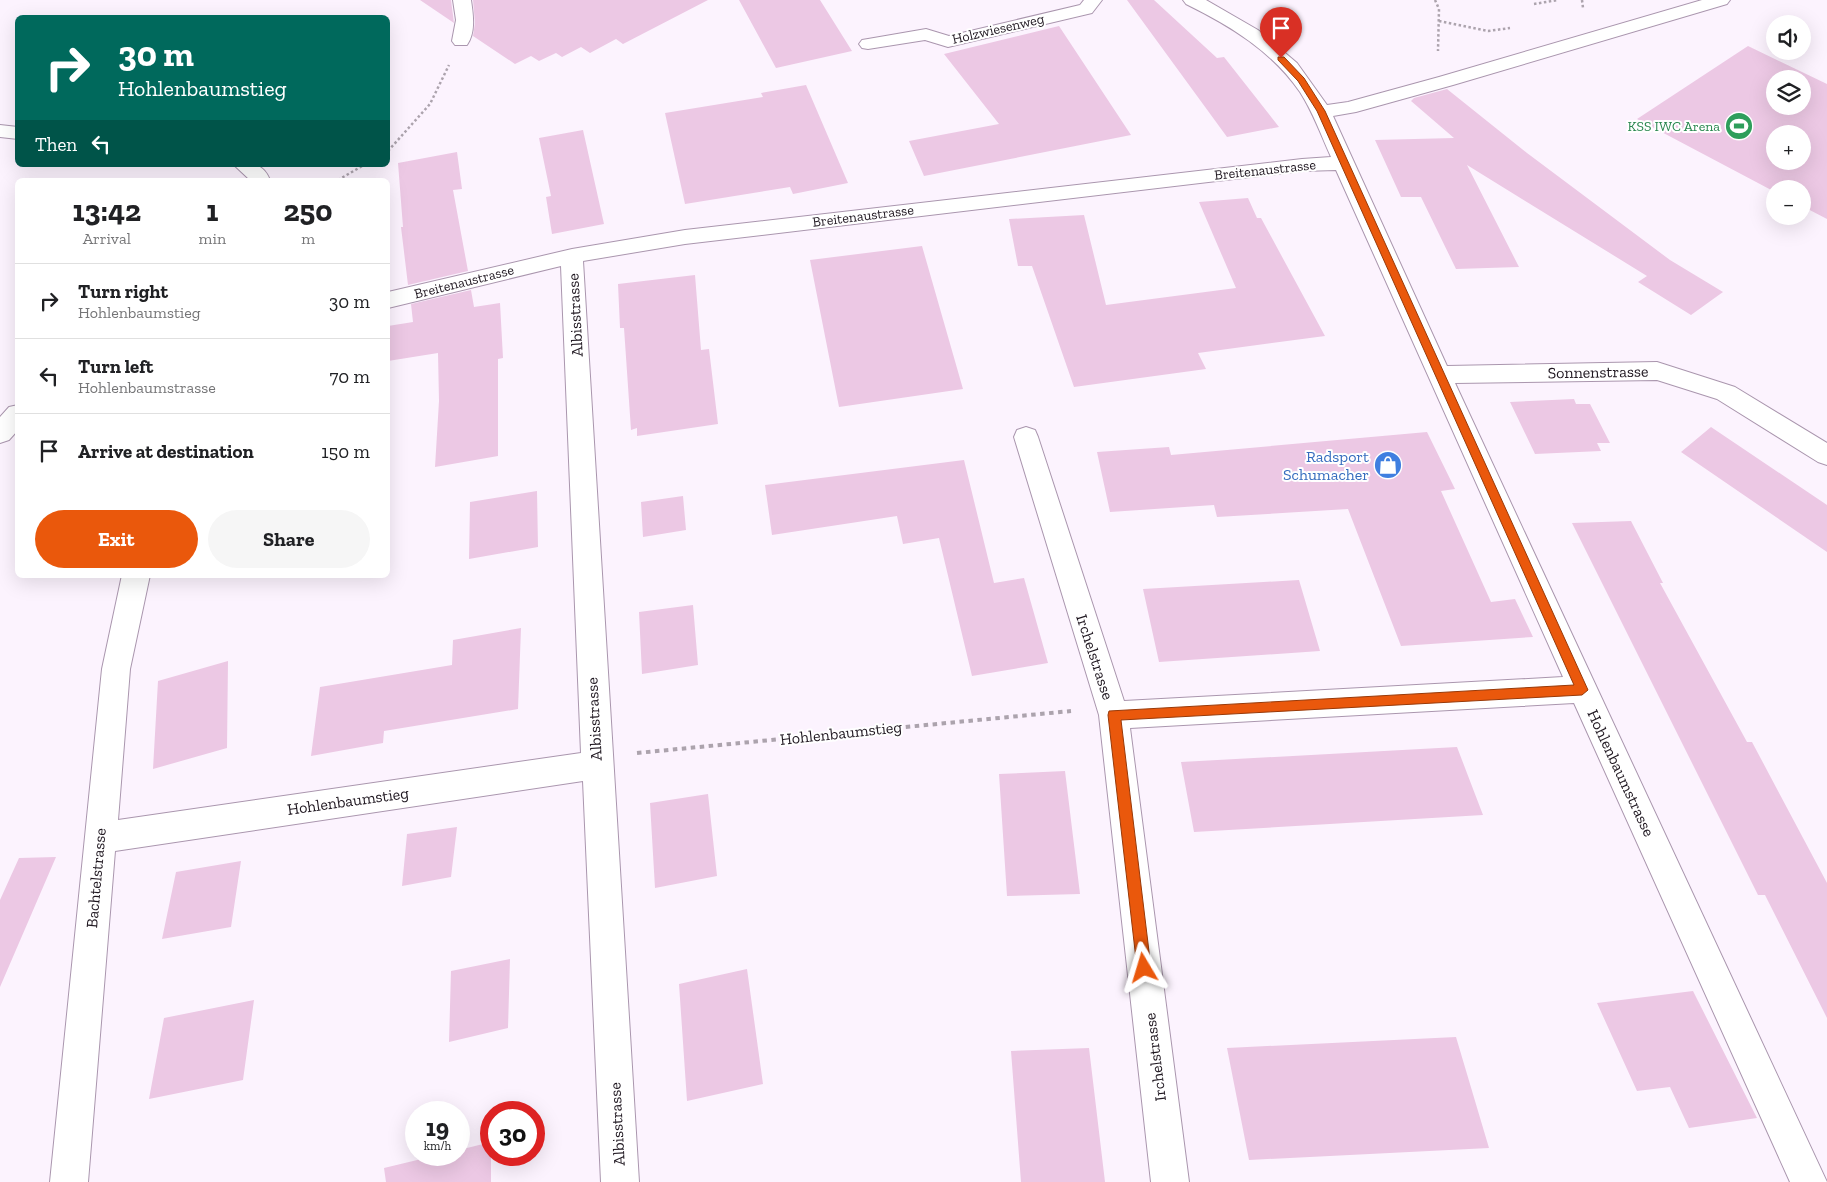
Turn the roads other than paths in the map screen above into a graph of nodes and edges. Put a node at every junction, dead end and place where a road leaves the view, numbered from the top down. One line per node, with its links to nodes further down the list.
1 (462, 0): 5 (street)
2 (1094, 0): 6 (street, Holzwiesenweg)
3 (1192, 0): 7 (street, Hohlenbaumstrasse)
4 (1721, 0): 7 (street)
5 (460, 41)
6 (868, 44)
7 (1321, 111): 10 (street, Hohlenbaumstrasse)
8 (0, 131): 9 (street)
9 (15, 132)
10 (1343, 162): 13 (street, Breitenaustrasse); 15 (street, Hohlenbaumstrasse)
11 (247, 167): 12 (street)
12 (259, 178)
13 (572, 256): 14 (street, Breitenaustrasse); 21 (street, Albisstrasse)
14 (390, 300)
15 (1439, 375): 17 (street, Sonnenstrasse); 19 (street, Hohlenbaumstrasse)
16 (1026, 437): 20 (street, Irchelstrasse)
17 (1827, 455)
18 (135, 578): 22 (street, Bachtelstrasse)
19 (1582, 690): 20 (street); 26 (street, Hohlenbaumstrasse)
20 (1114, 715): 25 (street, Irchelstrasse)
21 (597, 765): 22 (street, Hohlenbaumstieg); 24 (street, Albisstrasse)
22 (100, 838): 23 (street, Bachtelstrasse)
23 (69, 1182)
24 (620, 1182)
25 (1170, 1182)
26 (1809, 1182)

